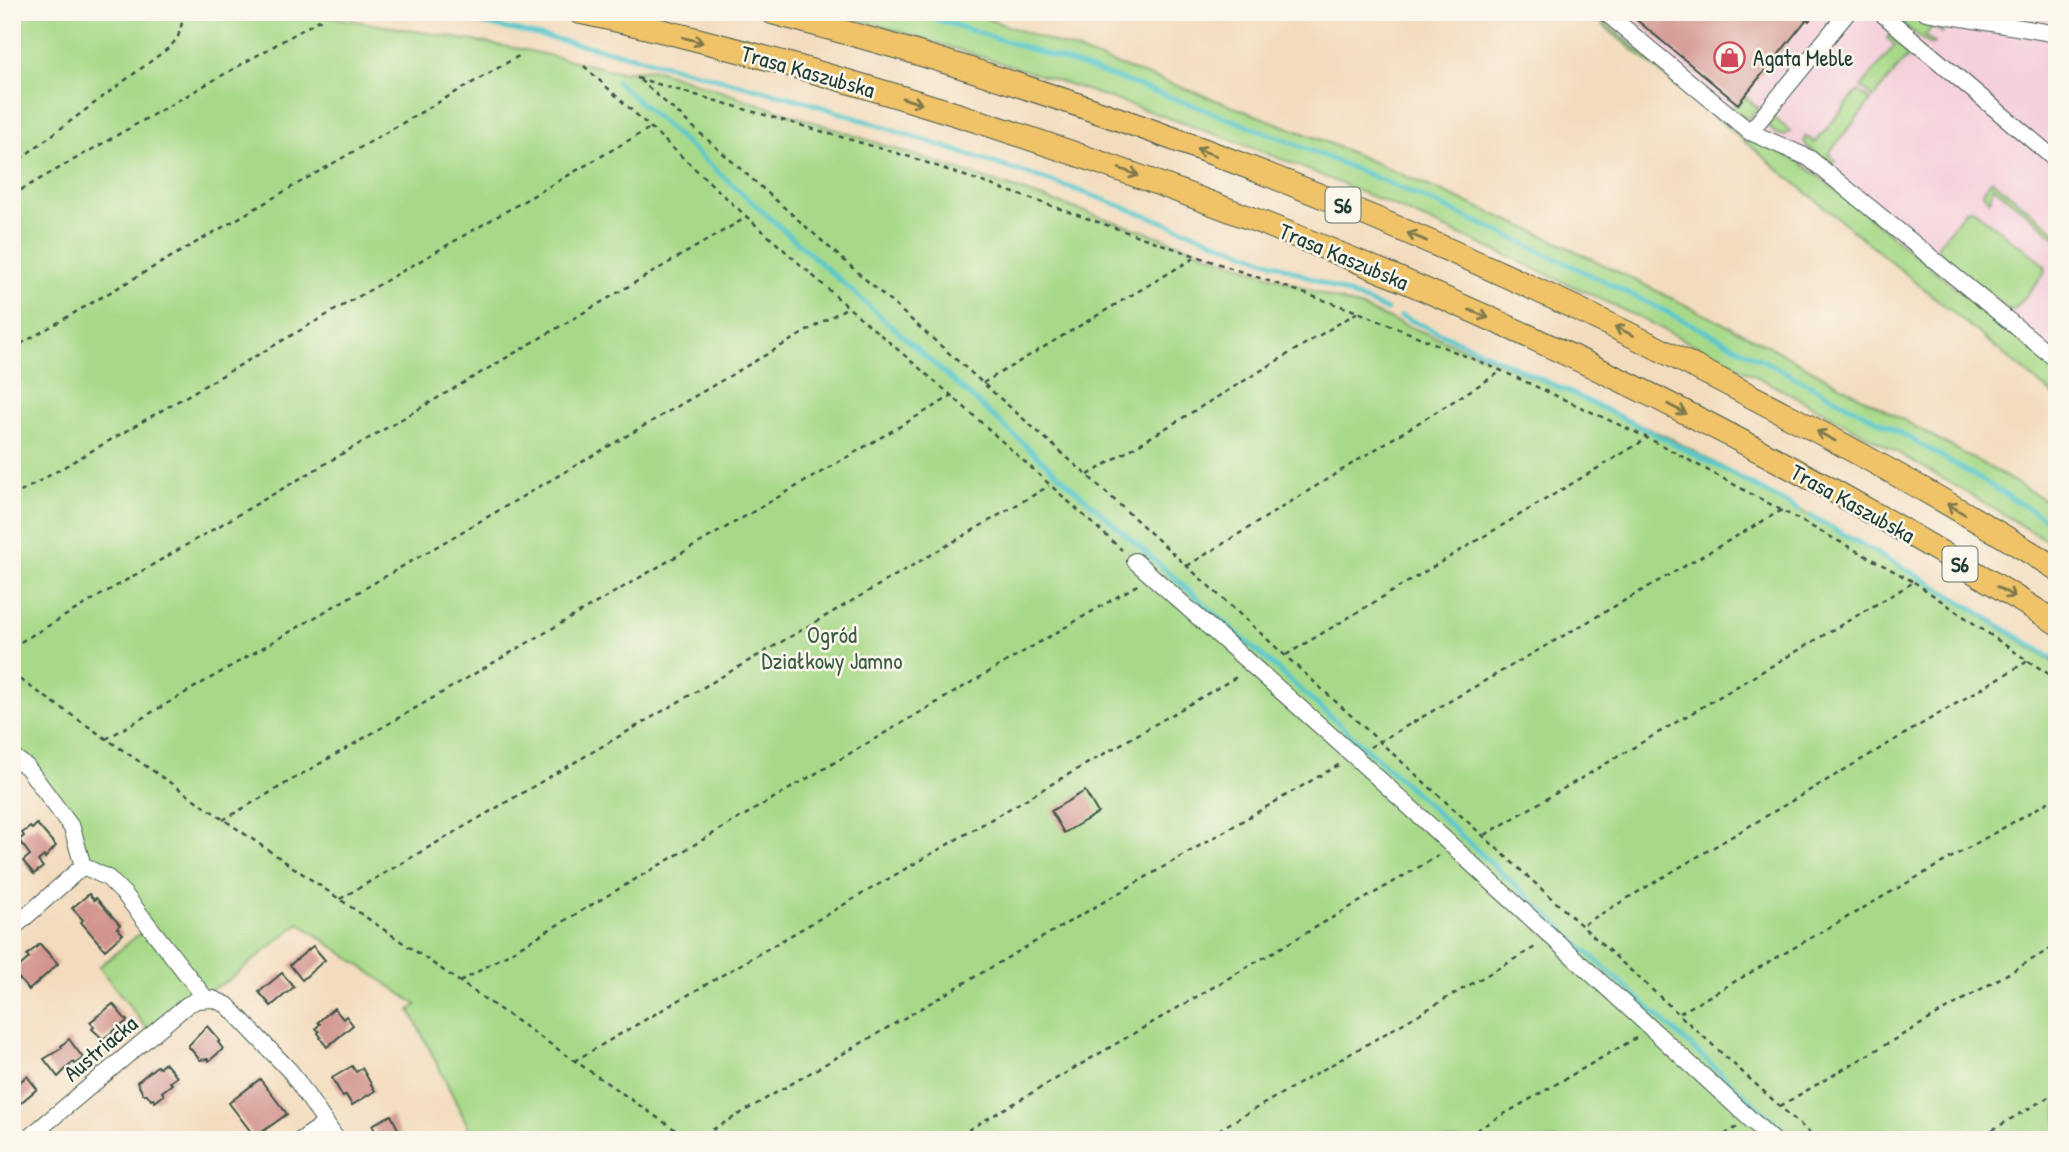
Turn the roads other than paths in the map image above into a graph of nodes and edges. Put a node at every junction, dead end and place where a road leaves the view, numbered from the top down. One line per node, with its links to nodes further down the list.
1 (579, 12): 13 (highway, Trasa Kaszubska / S6, one-way to 13)
2 (771, 12): 12 (highway, Trasa Kaszubska / S6, one-way to 2)
3 (1605, 12): 8 (street)
4 (1848, 12): 8 (street)
5 (1926, 12): 7 (street)
6 (1888, 15): 9 (street)
7 (2057, 34)
8 (1750, 132): 10 (street)
9 (2057, 161)
10 (2057, 360)
11 (1135, 561): 22 (street)
12 (2057, 569)
13 (2057, 623)
14 (12, 755): 15 (street)
15 (83, 866): 16 (street); 17 (street)
16 (12, 929)
17 (206, 999): 18 (street); 19 (street, Austriacka)
18 (326, 1123): 20 (street); 21 (street)
19 (26, 1140)
20 (301, 1140)
21 (337, 1140)
22 (1773, 1140)

